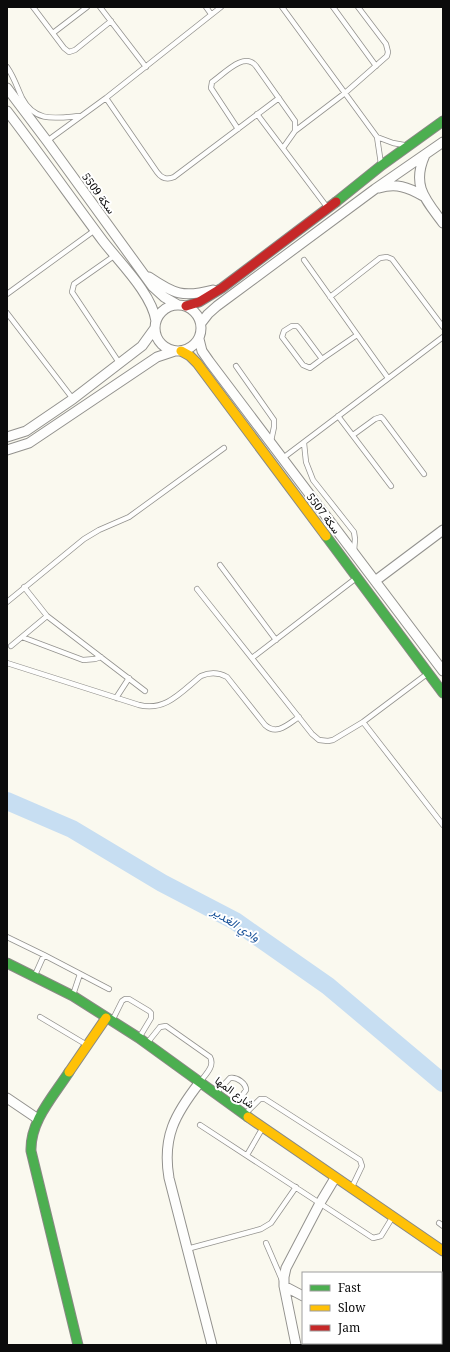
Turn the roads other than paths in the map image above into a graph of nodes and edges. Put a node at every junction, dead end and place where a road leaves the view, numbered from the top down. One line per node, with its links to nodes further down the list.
1 (33, 7): 11 (lane)
2 (87, 7): 11 (lane)
3 (100, 7): 10 (lane)
4 (206, 7): 9 (lane)
5 (221, 7): 9 (lane)
6 (282, 7): 16 (lane)
7 (333, 7): 12 (lane)
8 (358, 7): 12 (lane)
9 (211, 14): 14 (lane)
10 (111, 21): 11 (lane); 14 (lane)
11 (53, 33)
12 (376, 66): 16 (lane)
13 (7, 67): 19 (lane)
14 (146, 67): 17 (lane)
15 (7, 88): 19 (street, سكة 5509)
16 (345, 93): 25 (lane); 26 (lane)
17 (106, 98): 22 (lane); 24 (lane)
18 (279, 98): 21 (lane); 24 (lane); 25 (lane)
19 (19, 99): 22 (lane); 27 (street, سكة 5509)
20 (7, 111): 37 (street)
21 (257, 114): 24 (lane); 30 (lane)
22 (81, 116): 27 (lane)
23 (443, 121): 29 (street)
24 (238, 129)
25 (294, 131): 30 (lane)
26 (377, 137): 29 (lane); 32 (lane)
27 (47, 141): 40 (street, سكة 5509)
28 (443, 142): 31 (street)
29 (410, 146): 32 (street)
30 (283, 148): 35 (lane)
31 (424, 155): 33 (street); 34 (street)
32 (382, 165): 35 (street)
33 (376, 188): 34 (street); 46 (street)
34 (423, 196): 36 (street)
35 (328, 208): 41 (street)
36 (442, 221)
37 (95, 230): 38 (street); 42 (lane)
38 (114, 256): 47 (street); 54 (lane)
39 (304, 260): 43 (lane)
40 (141, 271): 41 (street); 44 (street, سكة 5509)
41 (222, 288): 44 (street)
42 (7, 294)
43 (330, 297): 48 (lane); 49 (lane)
44 (182, 305): 46 (street); 47 (street)
45 (7, 312): 57 (lane)
46 (201, 323): 51 (street)
47 (156, 324): 52 (street); 54 (street)
48 (443, 327)
49 (356, 334): 53 (lane); 56 (lane)
50 (443, 337): 56 (lane)
51 (199, 339): 52 (street); 61 (street, سكة 5507)
52 (178, 351): 64 (street); 71 (street, سكة 5507)
53 (322, 359): 53 (lane)
54 (120, 364): 57 (street)
55 (236, 366): 61 (lane)
56 (388, 378): 58 (lane)
57 (73, 399): 60 (street)
58 (338, 416): 59 (lane); 62 (lane)
59 (353, 435): 66 (lane); 67 (lane)
60 (7, 438)
61 (271, 443): 65 (street, سكة 5507)
62 (304, 443): 65 (lane); 69 (lane)
63 (224, 448): 73 (lane)
64 (7, 450)
65 (283, 458): 69 (street, سكة 5507)
66 (424, 474)
67 (391, 486)
68 (443, 530): 72 (street)
69 (354, 555): 72 (street, سكة 5507)
70 (220, 565): 78 (lane)
71 (357, 577): 78 (lane); 84 (street, سكة 5507)
72 (375, 581): 83 (street, سكة 5507)
73 (24, 587): 75 (lane); 76 (lane)
74 (197, 589): 81 (lane)
75 (7, 602)
76 (47, 616): 77 (lane); 80 (lane)
77 (22, 637): 79 (lane); 80 (lane)
78 (276, 640): 81 (lane)
79 (11, 646)
80 (101, 657): 85 (lane)
81 (252, 658): 89 (lane)
82 (7, 663): 88 (lane)
83 (443, 672)
84 (428, 673): 87 (street, سكة 5507); 90 (lane)
85 (129, 678): 86 (lane); 88 (lane)
86 (145, 691)
87 (443, 693)
88 (116, 698): 89 (lane)
89 (298, 717): 90 (lane)
90 (362, 722): 91 (lane)
91 (442, 823)
92 (8, 940): 93 (lane)
93 (44, 955): 95 (lane); 96 (lane)
94 (7, 963): 96 (street, شارع المها)
95 (80, 974): 97 (lane); 98 (lane)
96 (34, 977): 98 (street, شارع المها)
97 (109, 989)
98 (73, 996): 100 (street, شارع المها)
99 (40, 1017): 102 (lane)
100 (109, 1019): 101 (street, شارع المها); 101 (lane); 102 (street)
101 (143, 1041): 103 (street, شارع المها); 103 (lane)
102 (87, 1045): 108 (street)
103 (200, 1082): 104 (street, شارع المها); 118 (street)
104 (216, 1093): 106 (street, شارع المها); 106 (lane)
105 (7, 1098): 108 (street)
106 (234, 1106): 107 (street, شارع المها)
107 (245, 1114): 110 (street, شارع المها); 114 (lane)
108 (38, 1119): 122 (street)
109 (200, 1125): 111 (lane)
110 (263, 1127): 111 (lane); 112 (street, شارع المها)
111 (247, 1155): 113 (lane)
112 (335, 1178): 114 (street, شارع المها); 115 (street)
113 (296, 1188): 115 (lane); 118 (lane)
114 (351, 1188): 116 (street, شارع المها)
115 (320, 1203): 116 (lane); 120 (street)
116 (393, 1216): 119 (street, شارع المها)
117 (266, 1243): 120 (lane)
118 (187, 1250): 123 (street)
119 (443, 1251)
120 (284, 1286): 121 (street); 124 (street)
121 (302, 1295)
122 (78, 1345)
123 (212, 1345)
124 (296, 1345)

